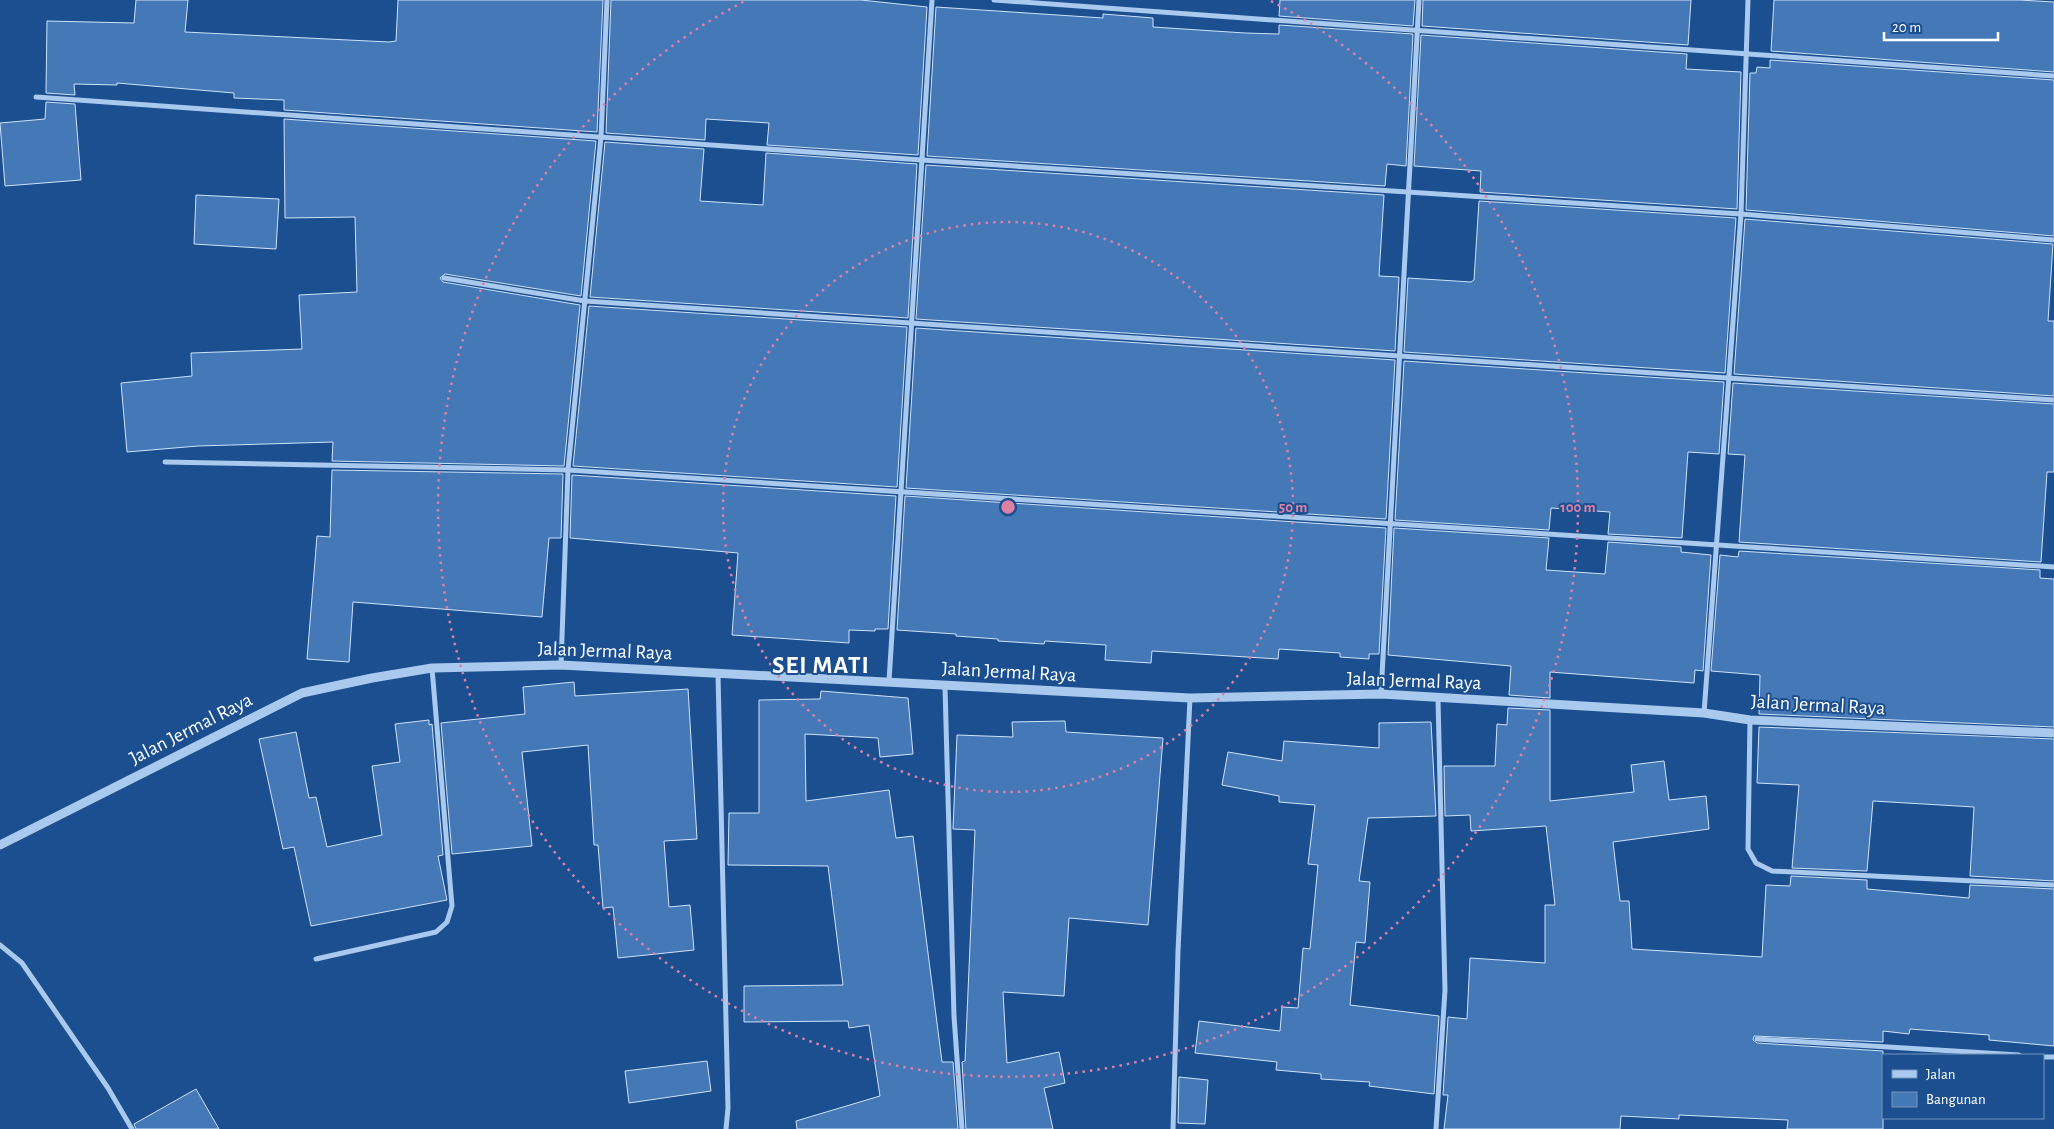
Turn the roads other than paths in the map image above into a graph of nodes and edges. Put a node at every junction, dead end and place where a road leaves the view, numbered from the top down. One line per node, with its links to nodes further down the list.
1 (607, 0): 10 (street)
2 (932, 0): 11 (street)
3 (994, 0): 6 (street)
4 (1419, 0): 6 (street)
5 (1748, 0): 7 (street)
6 (1418, 30): 7 (street); 12 (street)
7 (1745, 54): 8 (street); 13 (street)
8 (2054, 76)
9 (36, 97): 10 (street)
10 (601, 137): 11 (street); 16 (street)
11 (922, 160): 12 (street); 17 (street)
12 (1408, 193): 13 (street); 18 (street)
13 (1741, 214): 14 (street); 19 (street)
14 (2054, 240)
15 (444, 278): 16 (street)
16 (585, 301): 17 (street); 22 (street)
17 (911, 323): 18 (street); 23 (street)
18 (1399, 356): 19 (street); 24 (street)
19 (1728, 378): 20 (street); 25 (street)
20 (2054, 400)
21 (165, 462): 22 (street)
22 (568, 470): 23 (street); 27 (street)
23 (901, 492): 24 (street); 30 (street)
24 (1390, 524): 25 (street); 32 (street)
25 (1716, 545): 26 (street); 35 (street)
26 (2054, 567)
27 (561, 665): 28 (street, Jalan Jermal Raya); 29 (street, Jalan Jermal Raya)
28 (432, 668): 38 (street, Jalan Jermal Raya); 41 (street)
29 (718, 674): 30 (street, Jalan Jermal Raya); 45 (street)
30 (889, 681): 31 (street, Jalan Jermal Raya)
31 (945, 687): 33 (street, Jalan Jermal Raya); 46 (street)
32 (1381, 694): 33 (street, Jalan Jermal Raya); 34 (street, Jalan Jermal Raya)
33 (1190, 698): 47 (street)
34 (1438, 698): 35 (street, Jalan Jermal Raya); 48 (street)
35 (1704, 714): 36 (street, Jalan Jermal Raya)
36 (1750, 720): 37 (street, Jalan Jermal Raya); 39 (street)
37 (2054, 733)
38 (0, 845)
39 (2054, 885)
40 (0, 945): 44 (street)
41 (316, 959)
42 (1757, 1039): 43 (street)
43 (2003, 1054)
44 (132, 1129)
45 (726, 1129)
46 (962, 1129)
47 (1173, 1129)
48 (1436, 1129)

